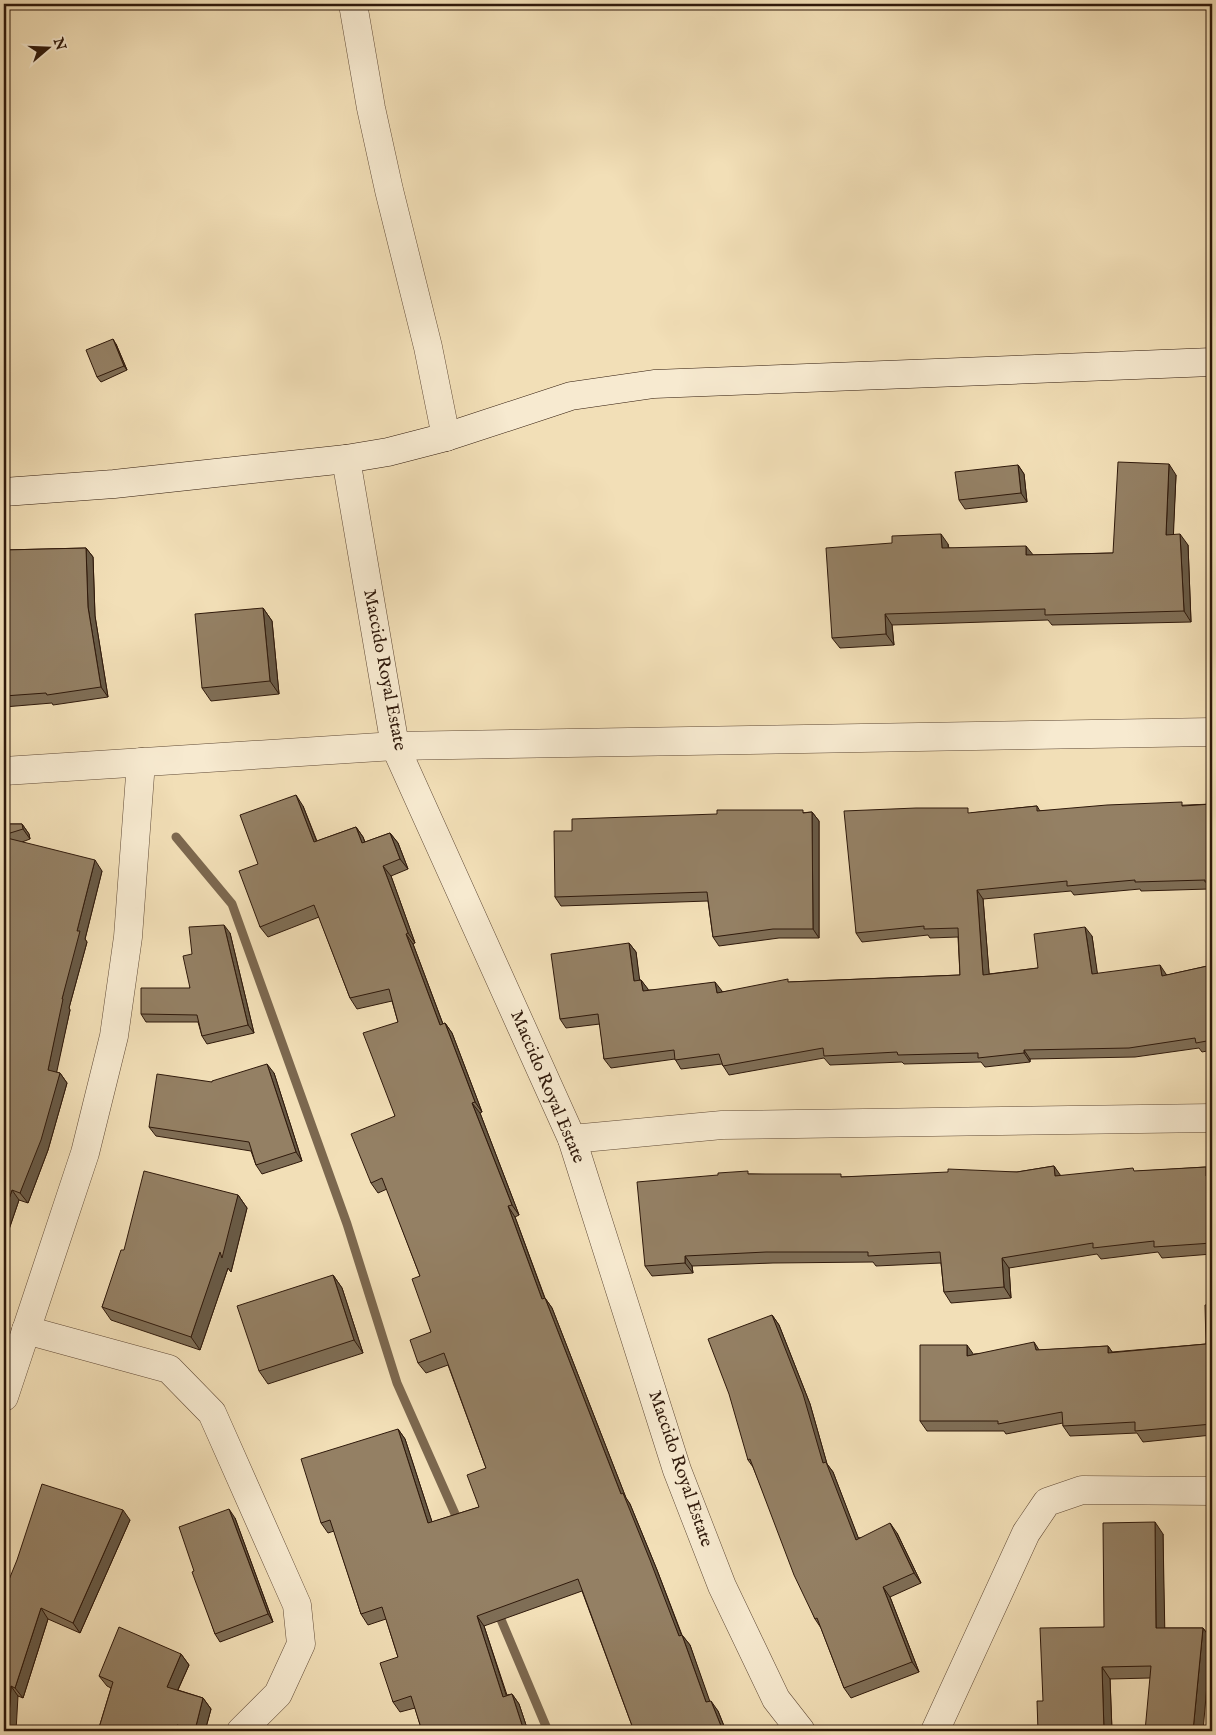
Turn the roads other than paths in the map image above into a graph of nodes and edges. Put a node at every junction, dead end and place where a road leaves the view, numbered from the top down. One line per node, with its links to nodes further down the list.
1 (353, 4): 3 (street)
2 (1212, 362): 3 (street)
3 (446, 437): 4 (street)
4 (346, 459): 5 (street); 7 (street, Maccido Royal Estate)
5 (4, 492)
6 (1212, 732): 7 (street)
7 (394, 746): 8 (street); 11 (street, Maccido Royal Estate)
8 (142, 762): 9 (street); 12 (street)
9 (4, 770)
10 (1212, 1118): 11 (street)
11 (572, 1139): 16 (street, Maccido Royal Estate)
12 (26, 1330): 13 (street); 15 (street)
13 (4, 1397)
14 (1212, 1491): 17 (street)
15 (241, 1731)
16 (801, 1731)
17 (935, 1731)

